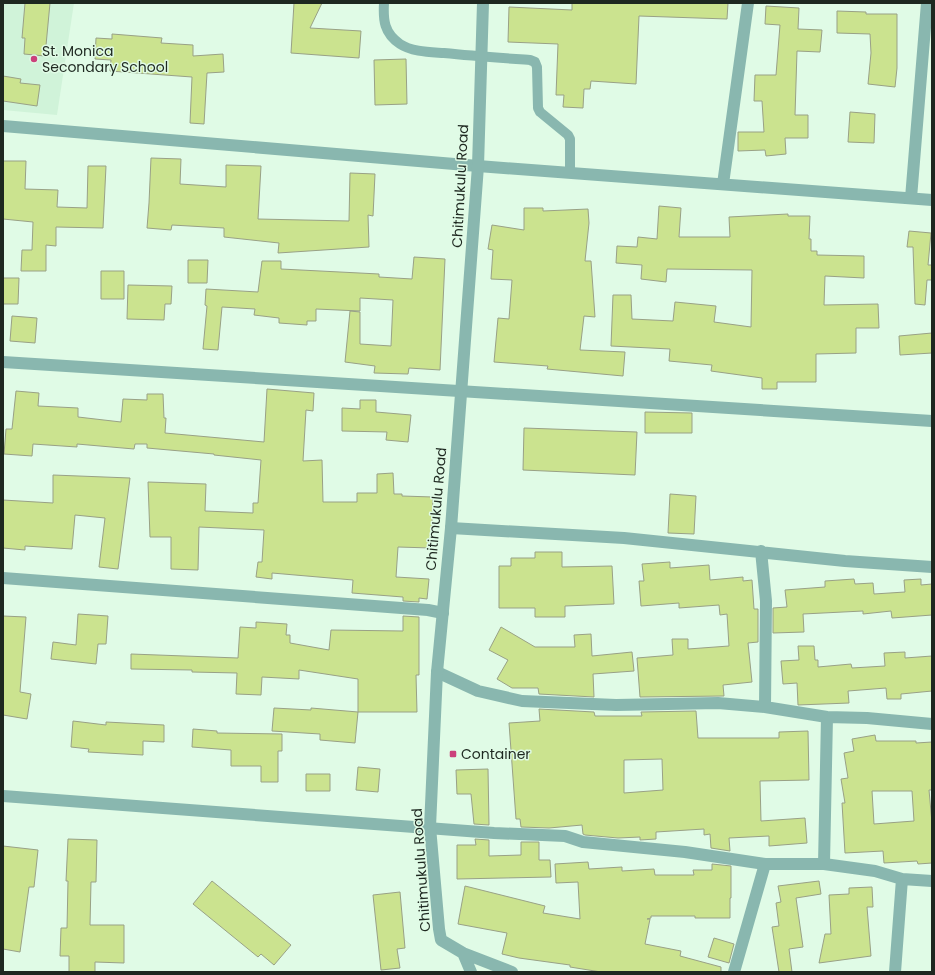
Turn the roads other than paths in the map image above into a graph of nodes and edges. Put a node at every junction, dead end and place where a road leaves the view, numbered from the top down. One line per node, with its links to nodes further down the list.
1 (384, 3): 5 (lane)
2 (483, 3): 5 (street, Chitimukulu Road)
3 (748, 3): 9 (street)
4 (927, 3): 10 (street)
5 (481, 57): 7 (street, Chitimukulu Road); 8 (lane)
6 (3, 126): 7 (street)
7 (478, 166): 8 (street); 13 (street, Chitimukulu Road)
8 (570, 173): 9 (street)
9 (723, 184): 10 (street)
10 (911, 198): 11 (street)
11 (932, 200)
12 (3, 362): 13 (street)
13 (461, 392): 14 (street); 15 (street, Chitimukulu Road)
14 (932, 420)
15 (450, 528): 16 (street); 19 (street, Chitimukulu Road)
16 (761, 551): 17 (street); 21 (street)
17 (932, 567)
18 (3, 578): 19 (street)
19 (443, 613): 20 (street, Chitimukulu Road)
20 (437, 672): 21 (street); 25 (street, Chitimukulu Road)
21 (765, 707): 22 (street)
22 (827, 717): 23 (street); 27 (street)
23 (932, 724)
24 (3, 796): 25 (street)
25 (430, 827): 26 (street); 30 (street, Chitimukulu Road)
26 (765, 864): 27 (street); 33 (street)
27 (824, 864): 28 (street)
28 (902, 879): 29 (street); 34 (street)
29 (932, 881)
30 (463, 953): 31 (street); 32 (street, Chitimukulu Road)
31 (471, 972)
32 (512, 972)
33 (734, 972)
34 (895, 972)

